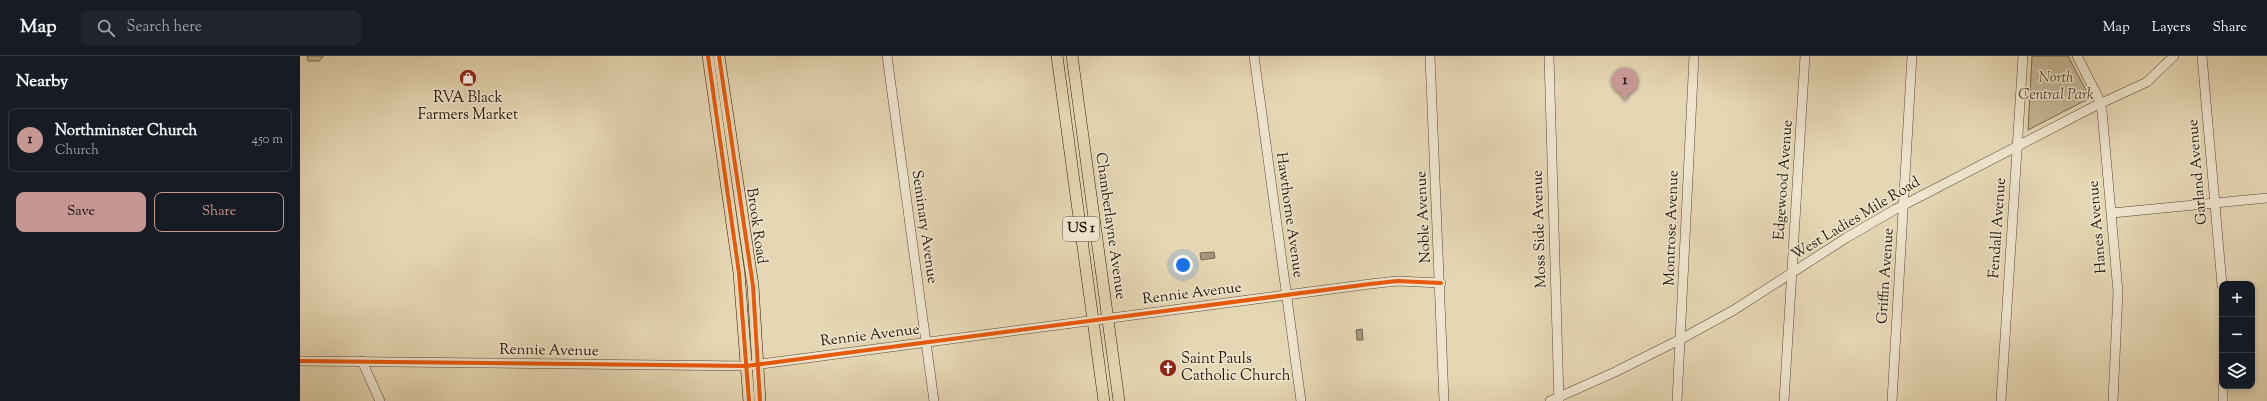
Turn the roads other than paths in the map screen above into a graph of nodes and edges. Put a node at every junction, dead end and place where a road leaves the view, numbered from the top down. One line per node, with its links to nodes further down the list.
1 (708, 56): 33 (main road, Brook Road)
2 (719, 56): 32 (main road, Brook Road)
3 (887, 56): 29 (street, Seminary Avenue)
4 (1057, 56): 27 (main road, Chamberlayne Avenue / US 1)
5 (1072, 56): 26 (main road, Chamberlayne Avenue / US 1)
6 (1254, 56): 25 (street, Hawthorne Avenue)
7 (1430, 56): 24 (street, Noble Avenue)
8 (1549, 56): 35 (street, Moss Side Avenue)
9 (1694, 56): 28 (street, Montrose Avenue)
10 (1805, 56): 22 (street, Edgewood Avenue)
11 (1912, 56): 20 (street, Griffin Avenue)
12 (2023, 56): 17 (street, Fendall Avenue)
13 (2076, 56): 16 (street, Hanes Avenue)
14 (2174, 56): 16 (street, West Ladies Mile Road)
15 (2202, 56): 19 (street, Garland Avenue)
16 (2100, 104): 17 (street, West Ladies Mile Road); 21 (street, Hanes Avenue)
17 (2018, 146): 20 (street, West Ladies Mile Road); 48 (street, Fendall Avenue)
18 (2267, 198): 19 (street)
19 (2214, 203): 21 (street); 23 (street, Garland Avenue)
20 (1904, 204): 22 (street, West Ladies Mile Road); 47 (street, Griffin Avenue)
21 (2112, 213): 49 (street, Hanes Avenue)
22 (1792, 274): 28 (street, West Ladies Mile Road); 46 (street, Edgewood Avenue)
23 (2222, 281)
24 (1441, 283): 25 (street, Rennie Avenue); 43 (street, Noble Avenue)
25 (1286, 294): 26 (street, Rennie Avenue); 42 (street, Hawthorne Avenue)
26 (1107, 316): 27 (street, Rennie Avenue); 41 (main road, Chamberlayne Avenue / US 1)
27 (1093, 319): 29 (street, Rennie Avenue); 40 (main road, Chamberlayne Avenue / US 1)
28 (1681, 339): 35 (street, West Ladies Mile Road); 45 (street, Montrose Avenue)
29 (926, 342): 32 (street, Rennie Avenue); 39 (street, Seminary Avenue)
30 (300, 360): 31 (street, Rennie Avenue)
31 (362, 361): 33 (street, Rennie Avenue); 36 (street)
32 (758, 363): 33 (street, Rennie Avenue); 38 (main road, Brook Road)
33 (746, 366): 37 (main road, Brook Road)
34 (2224, 389): 50 (street)
35 (1559, 399): 44 (street, West Ladies Mile Road)
36 (380, 401)
37 (749, 401)
38 (760, 401)
39 (934, 401)
40 (1104, 401)
41 (1119, 401)
42 (1301, 401)
43 (1444, 401)
44 (1550, 401)
45 (1677, 401)
46 (1784, 401)
47 (1892, 401)
48 (2001, 401)
49 (2113, 401)
50 (2223, 401)

